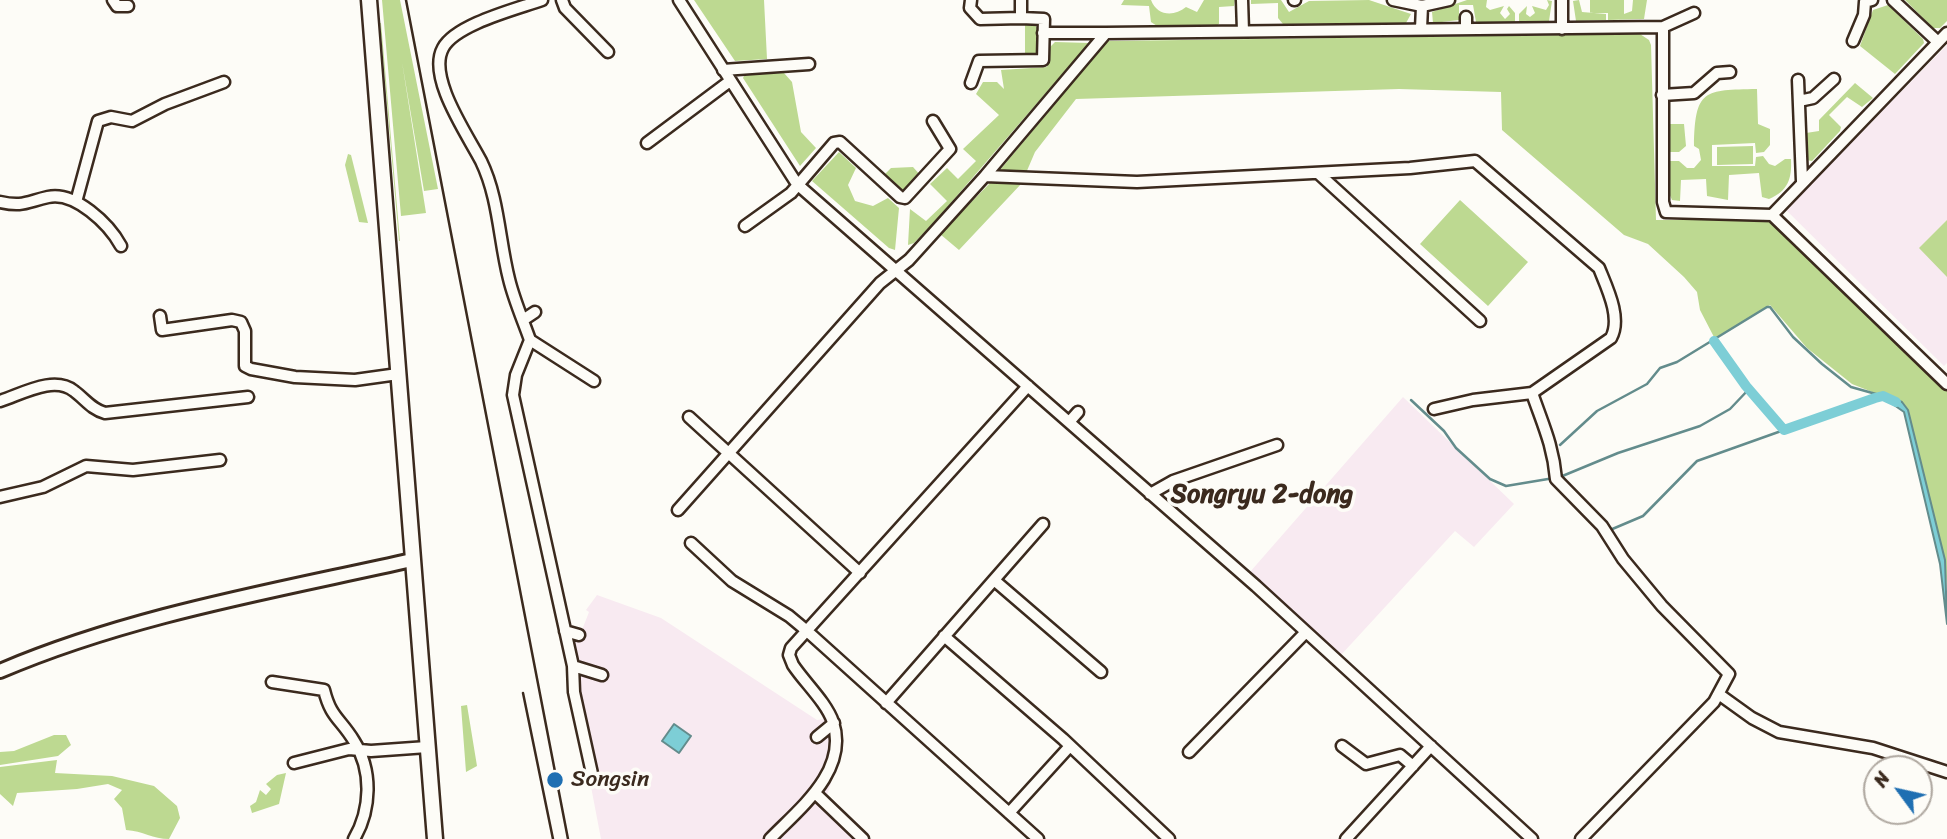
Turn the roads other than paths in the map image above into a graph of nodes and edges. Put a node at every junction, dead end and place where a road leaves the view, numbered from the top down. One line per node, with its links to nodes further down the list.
1 (113, 0): 15 (street)
2 (369, 0): 57 (main road)
3 (542, 0): 54 (street)
4 (562, 0): 29 (street)
5 (679, 0): 31 (street)
6 (971, 0): 18 (street)
7 (1021, 0): 18 (street)
8 (1242, 0): 23 (street)
9 (1393, 0): 14 (street)
10 (1448, 0): 14 (street)
11 (1562, 0): 22 (street)
12 (1872, 0): 27 (street)
13 (1894, 0): 28 (street)
14 (1422, 5): 20 (street)
15 (128, 6)
16 (1693, 13): 19 (street)
17 (1466, 17): 21 (street)
18 (1021, 18): 24 (street)
19 (1663, 27): 22 (street); 38 (street)
20 (1422, 29): 21 (street); 23 (street)
21 (1466, 29): 22 (street)
22 (1562, 29)
23 (1243, 31): 25 (street)
24 (1043, 33): 25 (street); 37 (street)
25 (1107, 33): 43 (street)
26 (1947, 33): 28 (street)
27 (1853, 41)
28 (1938, 42): 44 (street)
29 (607, 52)
30 (809, 64): 31 (street)
31 (723, 70): 35 (street)
32 (1730, 72): 38 (street)
33 (1834, 79): 39 (street)
34 (1798, 80): 39 (street)
35 (730, 81): 41 (street); 45 (street)
36 (224, 82): 47 (street)
37 (971, 83)
38 (1662, 95): 48 (street)
39 (1799, 101): 44 (street)
40 (933, 121): 45 (street)
41 (647, 142)
42 (1318, 173): 43 (street); 55 (street); 61 (street)
43 (985, 176): 51 (street)
44 (1802, 181): 48 (street)
45 (797, 184): 49 (street); 51 (street)
46 (0, 202): 47 (street)
47 (76, 202): 50 (street)
48 (1772, 215): 59 (street)
49 (745, 226)
50 (121, 246)
51 (897, 270): 60 (street); 69 (street)
52 (535, 312): 54 (street)
53 (160, 316): 57 (street)
54 (523, 320): 56 (street)
55 (1480, 321)
56 (530, 340): 58 (street); 79 (street)
57 (398, 374): 76 (main road)
58 (594, 381)
59 (1947, 384)
60 (1028, 386): 67 (street); 77 (street)
61 (1532, 393): 64 (street); 89 (street)
62 (248, 397): 63 (street)
63 (0, 401)
64 (1433, 409)
65 (1078, 412): 67 (street)
66 (688, 417): 69 (street)
67 (1070, 421): 71 (street)
68 (1277, 445): 71 (street)
69 (728, 454): 73 (street); 77 (street)
70 (220, 460): 72 (street)
71 (1150, 494): 81 (street)
72 (0, 497)
73 (678, 510)
74 (1043, 524): 78 (street)
75 (691, 543): 80 (street)
76 (412, 560): 85 (street); 95 (main road)
77 (860, 573): 80 (street)
78 (994, 580): 83 (street); 86 (street)
79 (565, 631): 82 (street); 84 (street)
80 (807, 631): 90 (street); 91 (street)
81 (1306, 632): 96 (street); 98 (street)
82 (579, 635)
83 (944, 636): 90 (street); 93 (street)
84 (573, 666): 87 (street); 102 (street)
85 (0, 671)
86 (1101, 672)
87 (602, 675)
88 (272, 682): 97 (street)
89 (1720, 695): 101 (street); 113 (street)
90 (886, 703): 104 (street)
91 (834, 723): 92 (street); 103 (street)
92 (817, 737)
93 (1070, 746): 104 (street); 105 (street)
94 (1342, 746): 100 (street)
95 (427, 747): 97 (street); 107 (main road)
96 (1432, 747): 100 (street); 112 (street)
97 (359, 749): 99 (street); 106 (street)
98 (1189, 752)
99 (294, 763)
100 (1413, 766): 111 (street)
101 (1947, 772)
102 (593, 778)
103 (815, 793): 108 (street); 109 (street)
104 (1009, 813): 110 (street)
105 (1164, 837)
106 (354, 839)
107 (435, 839)
108 (770, 839)
109 (863, 839)
110 (1038, 839)
111 (1346, 839)
112 (1532, 839)
113 (1581, 839)

